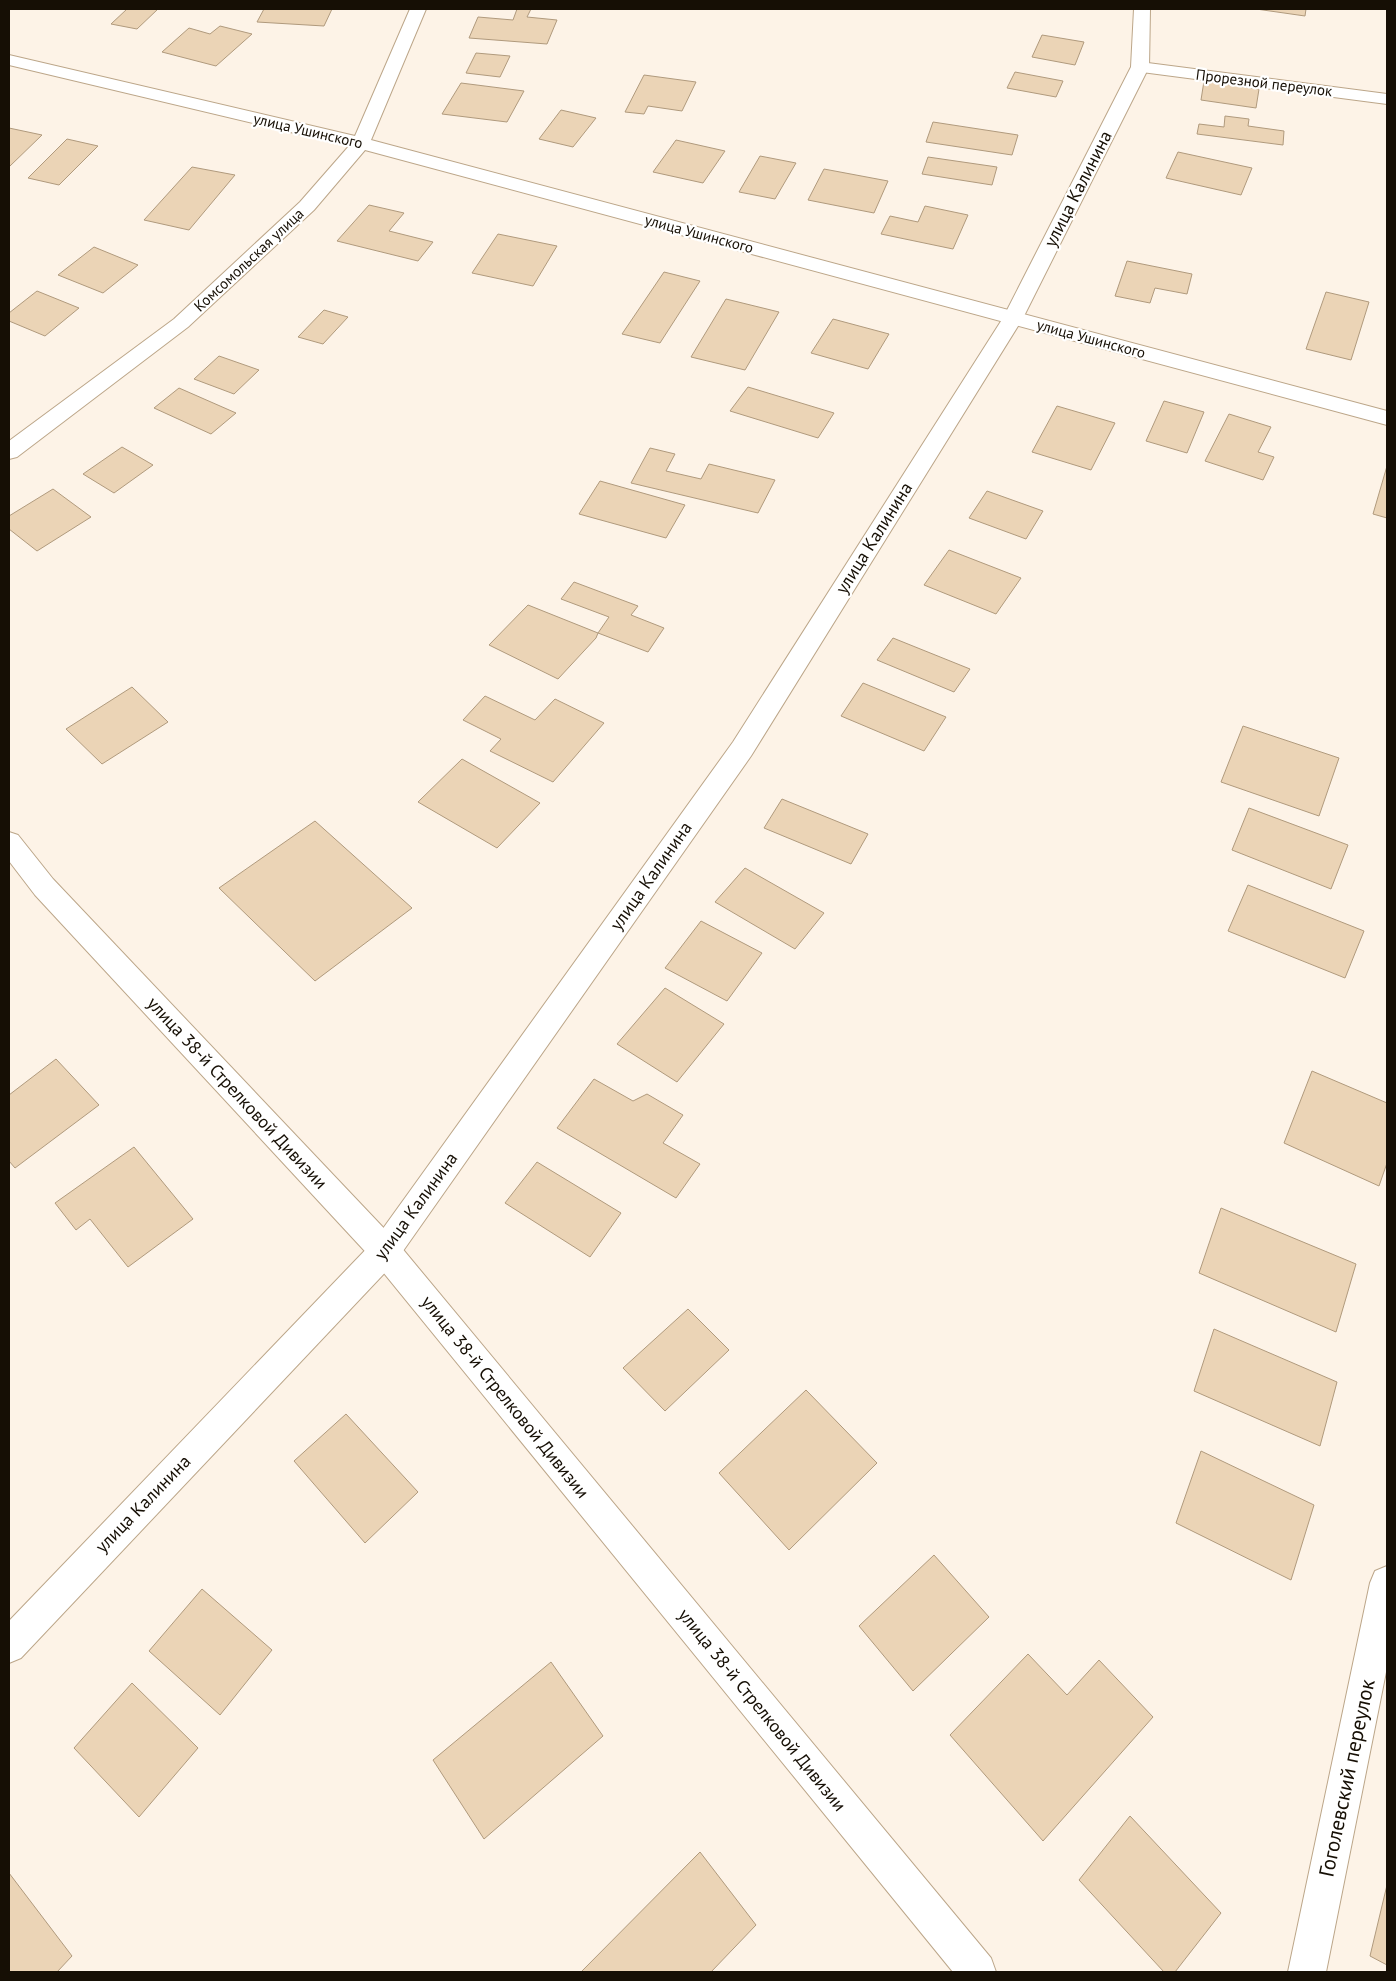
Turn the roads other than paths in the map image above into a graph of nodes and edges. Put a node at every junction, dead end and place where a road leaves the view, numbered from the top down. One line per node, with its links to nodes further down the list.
1 (418, 9): 6 (street, Комсомольская улица)
2 (1142, 9): 4 (street, улица Калинина)
3 (9, 60): 6 (street, улица Ушинского)
4 (1140, 67): 5 (street, Прорезной переулок); 7 (street, улица Калинина)
5 (1387, 99)
6 (361, 144): 7 (street, улица Ушинского); 9 (street, Комсомольская улица)
7 (1013, 318): 8 (street, улица Ушинского); 11 (street, улица Калинина)
8 (1387, 418)
9 (9, 452)
10 (9, 842): 11 (street, улица 38-й Стрелковой Дивизии)
11 (385, 1251): 13 (street, улица Калинина); 14 (street, улица 38-й Стрелковой Дивизии)
12 (1387, 1583): 15 (street, Гоголевский переулок)
13 (9, 1646)
14 (977, 1972)
15 (1307, 1972)

